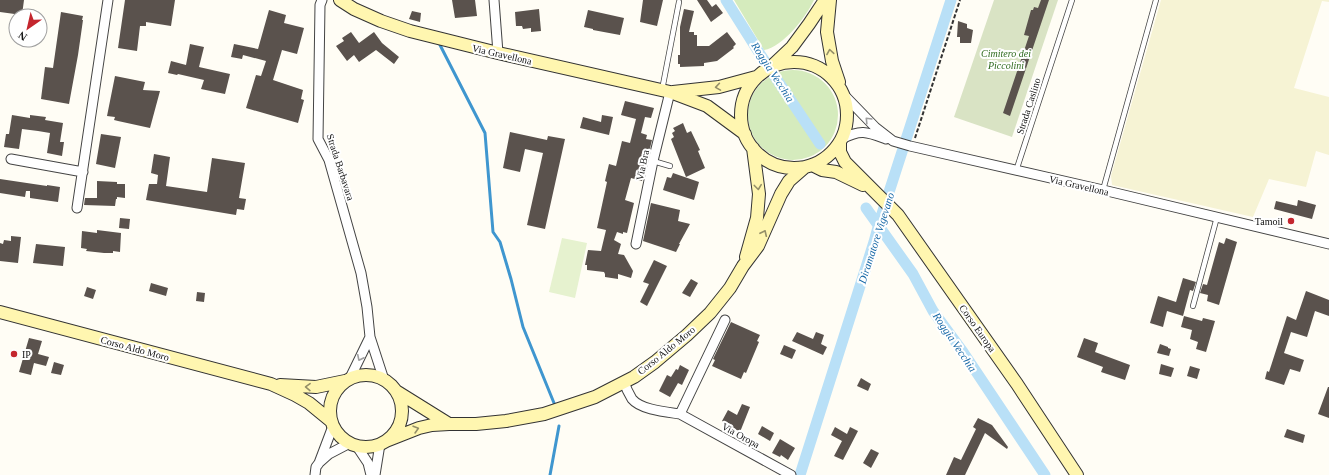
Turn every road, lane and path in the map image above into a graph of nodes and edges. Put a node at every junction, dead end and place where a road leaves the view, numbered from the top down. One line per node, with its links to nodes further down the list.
1 (108, 0): 25 (street)
2 (322, 0): 36 (street, Strada Barbavara)
3 (340, 0): 11 (main road, Via Gravellona)
4 (494, 0): 11 (street)
5 (825, 0): 12 (main road)
6 (830, 0): 14 (main road, one-way to 6)
7 (960, 0): 18 (path)
8 (1072, 0): 24 (lane, Strada Caslino)
9 (1156, 0): 27 (lane)
10 (679, 2): 13 (lane)
11 (498, 53): 13 (main road, Via Gravellona)
12 (766, 70): 13 (main road, Via Gravellona, one-way to 13); 14 (main road); 15 (main road)
13 (666, 91): 15 (main road, Via Gravellona); 21 (street, Via Bra)
14 (843, 93): 16 (main road); 17 (street, Via Gravellona, one-way to 14)
15 (744, 134): 19 (main road)
16 (841, 141): 17 (street); 23 (main road); 26 (main road, Corso Europa)
17 (894, 141): 18 (street, Via Gravellona)
18 (911, 146): 24 (street, Via Gravellona)
19 (753, 148): 23 (main road); 32 (main road, Corso Aldo Moro, one-way to 32)
20 (11, 159): 25 (street)
21 (653, 161): 22 (lane); 30 (street, Via Bra)
22 (670, 166)
23 (809, 166): 26 (main road); 32 (main road, Corso Aldo Moro, one-way to 23)
24 (1016, 171): 27 (street, Via Gravellona)
25 (83, 172): 28 (street)
26 (871, 188): 52 (main road, Corso Europa)
27 (1103, 190): 29 (street, Via Gravellona)
28 (77, 208)
29 (1217, 217): 31 (street, Via Gravellona); 33 (lane)
30 (636, 244)
31 (1329, 244)
32 (743, 266): 39 (main road, Corso Aldo Moro)
33 (1193, 306)
34 (0, 312): 40 (main road, Corso Aldo Moro)
35 (725, 320): 42 (street)
36 (370, 337): 37 (street, one-way to 37); 38 (street, Strada Barbavara)
37 (348, 379): 38 (main road); 40 (main road, Corso Aldo Moro, one-way to 40); 43 (main road)
38 (384, 380): 41 (main road)
39 (624, 382): 42 (street, Via Oropa); 44 (main road, Corso Aldo Moro)
40 (271, 384): 43 (main road, Corso Aldo Moro)
41 (396, 391): 44 (main road); 45 (main road)
42 (680, 414): 51 (street, Via Oropa)
43 (332, 424): 46 (main road); 47 (street)
44 (449, 424): 45 (main road, Corso Aldo Moro, one-way to 44)
45 (383, 442): 46 (main road); 50 (street)
46 (353, 444): 47 (street); 49 (street)
47 (319, 463): 48 (street)
48 (315, 475)
49 (371, 475)
50 (375, 475)
51 (791, 475)
52 (1077, 475)

